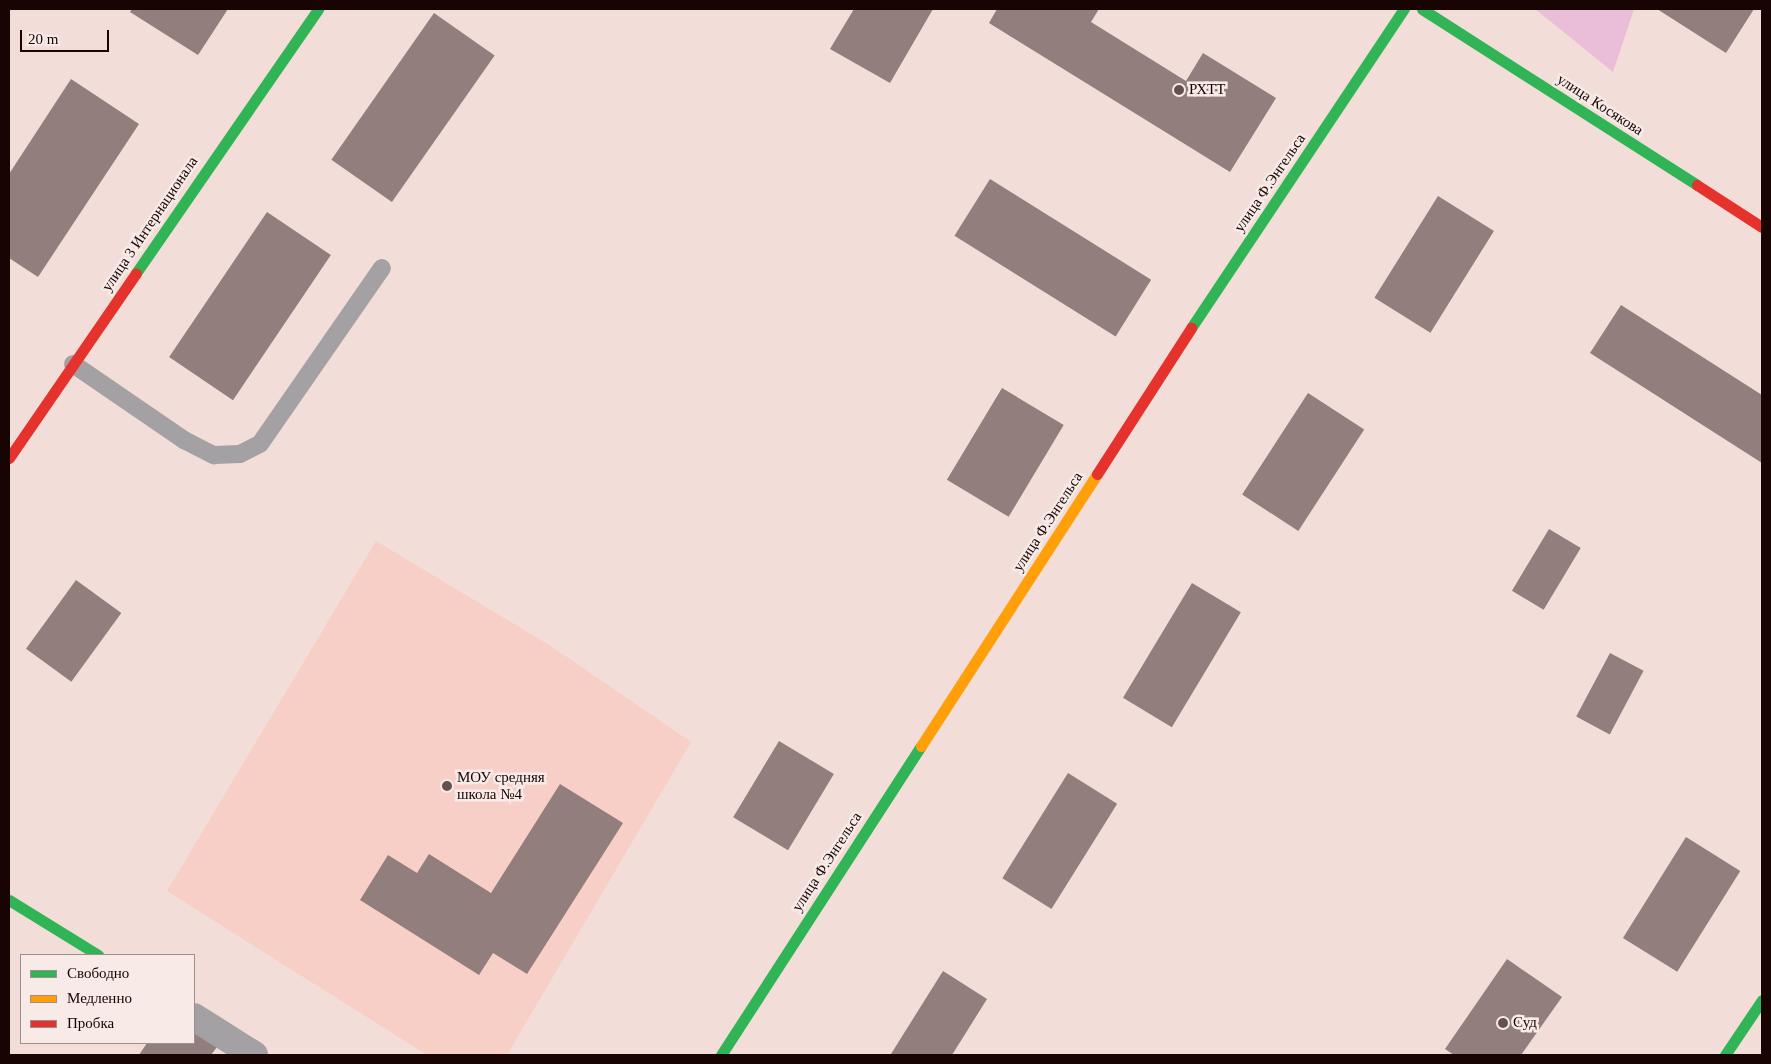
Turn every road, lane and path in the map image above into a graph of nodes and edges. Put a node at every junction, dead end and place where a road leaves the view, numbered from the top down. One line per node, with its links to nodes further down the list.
1 (318, 9): 6 (street, улица 3 Интернационала)
2 (1404, 9): 13 (street, улица Ф.Энгельса)
3 (1422, 9): 4 (street, улица Косякова)
4 (1762, 227)
5 (382, 268): 6 (lane)
6 (73, 364): 7 (street, улица 3 Интернационала)
7 (9, 458)
8 (9, 900): 9 (street)
9 (96, 954)
10 (1762, 1000): 14 (street)
11 (195, 1018): 12 (street)
12 (254, 1055)
13 (720, 1055)
14 (1725, 1055)

